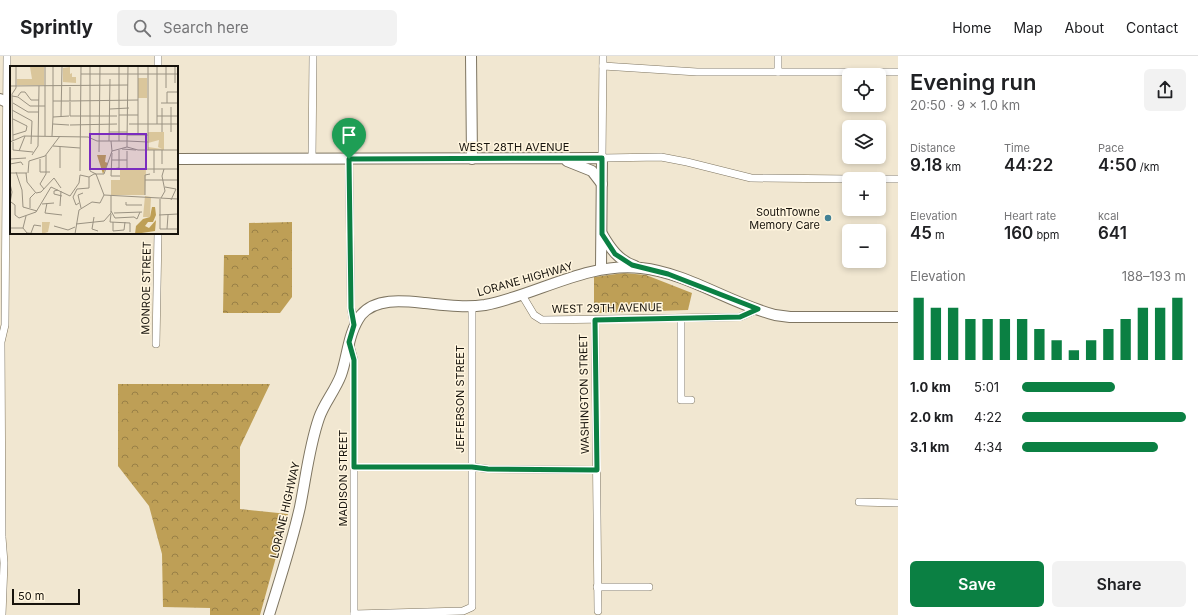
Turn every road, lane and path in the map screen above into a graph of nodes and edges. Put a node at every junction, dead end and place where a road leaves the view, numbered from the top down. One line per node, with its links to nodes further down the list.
1 (7, 56): 9 (street)
2 (313, 56): 13 (street)
3 (471, 56): 15 (main road)
4 (603, 56): 6 (street)
5 (778, 56): 7 (street)
6 (603, 66): 7 (street); 11 (street)
7 (778, 72): 8 (street)
8 (898, 72)
9 (6, 102): 42 (street)
10 (559, 158): 11 (main road, WEST 28TH AVENUE); 15 (main road, WEST 28TH AVENUE); 19 (main road)
11 (602, 158): 16 (street, WEST 28TH AVENUE); 19 (main road)
12 (178, 159): 13 (main road, WEST 28TH AVENUE)
13 (312, 159): 14 (main road, WEST 28TH AVENUE)
14 (349, 159): 15 (main road, WEST 28TH AVENUE); 30 (street)
15 (472, 159)
16 (842, 179)
17 (886, 179): 18 (street)
18 (898, 179)
19 (602, 184): 21 (main road)
20 (158, 234): 32 (street, MONROE STREET)
21 (602, 234): 22 (main road); 23 (main road)
22 (601, 268): 23 (main road, LORANE HIGHWAY); 24 (main road, LORANE HIGHWAY)
23 (641, 268): 26 (main road, LORANE HIGHWAY)
24 (522, 295): 25 (main road, LORANE HIGHWAY); 29 (street, WEST 29TH AVENUE)
25 (472, 306): 30 (main road, LORANE HIGHWAY); 35 (street, JEFFERSON STREET)
26 (758, 309): 27 (main road, LORANE HIGHWAY); 28 (street, WEST 29TH AVENUE)
27 (898, 317)
28 (681, 319): 29 (street, WEST 29TH AVENUE); 33 (street)
29 (595, 320): 36 (street, WASHINGTON STREET)
30 (354, 325): 31 (main road, LORANE HIGHWAY)
31 (349, 342): 34 (street, MADISON STREET); 43 (main road, LORANE HIGHWAY)
32 (156, 344)
33 (691, 400)
34 (354, 467): 35 (street); 44 (street, MADISON STREET)
35 (472, 467): 36 (street); 44 (street, JEFFERSON STREET)
36 (597, 470): 39 (street, WASHINGTON STREET)
37 (859, 502): 38 (street)
38 (898, 503)
39 (597, 587): 40 (street); 41 (street, WASHINGTON STREET)
40 (649, 587)
41 (598, 611)
42 (2, 615)
43 (269, 615)
44 (354, 615)

